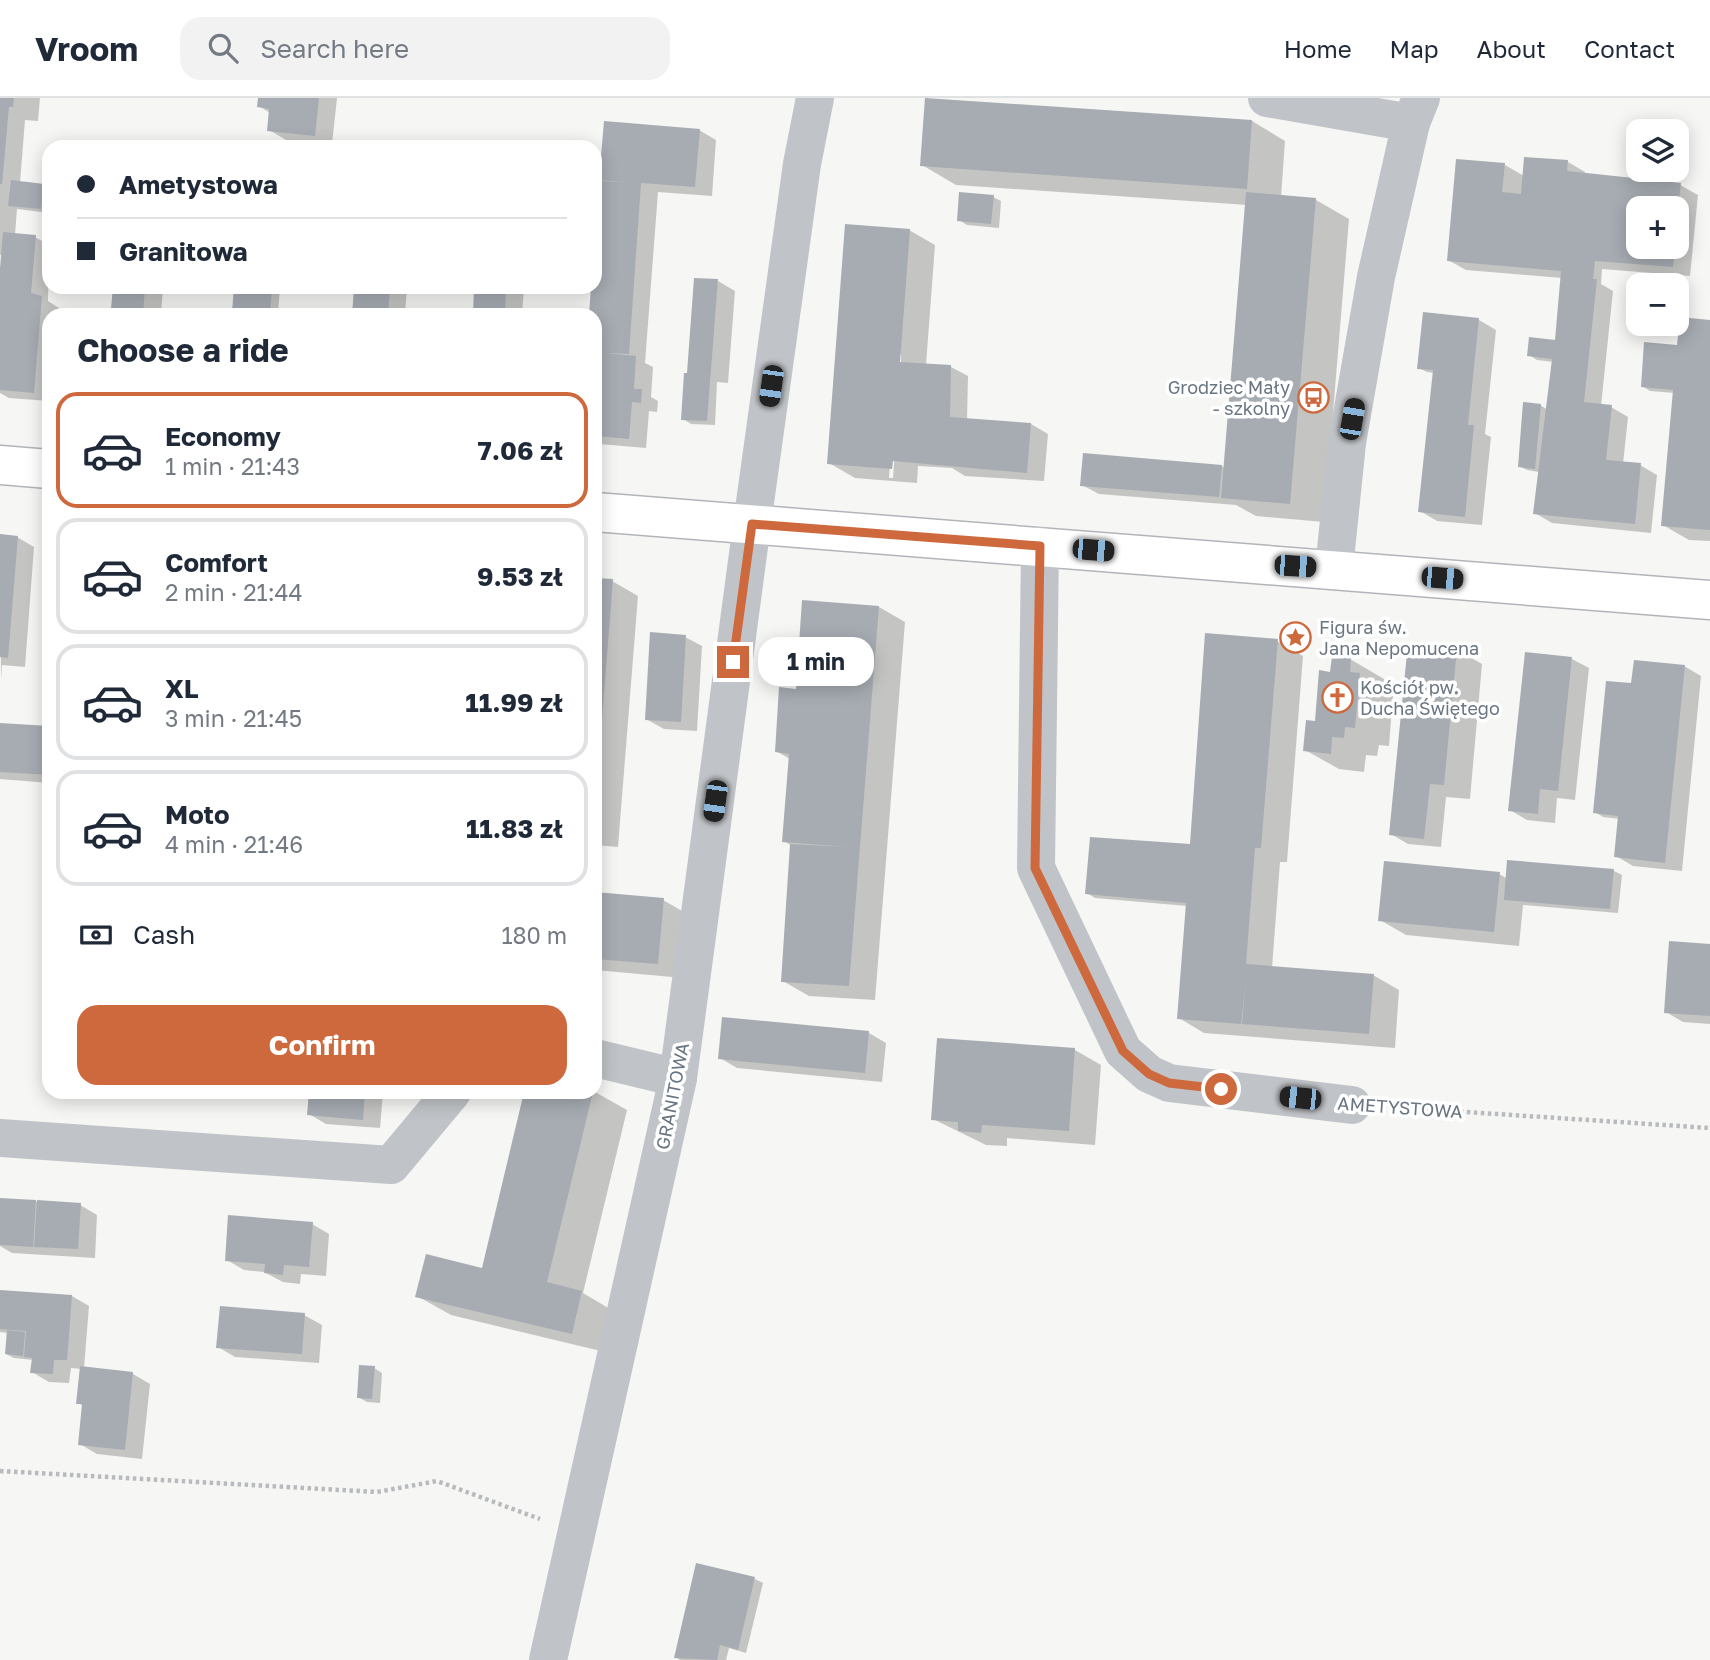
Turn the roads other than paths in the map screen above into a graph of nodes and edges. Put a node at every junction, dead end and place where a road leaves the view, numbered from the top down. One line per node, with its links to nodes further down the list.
1 (815, 98): 7 (street, GRANITOWA)
2 (1267, 98): 3 (street)
3 (1416, 110): 9 (street)
4 (0, 465): 5 (main road)
5 (42, 468)
6 (602, 513): 7 (main road)
7 (752, 524): 8 (main road); 12 (street, GRANITOWA)
8 (1040, 546): 9 (main road); 14 (street, AMETYSTOWA)
9 (1334, 569): 10 (main road)
10 (1710, 600)
11 (602, 1060): 12 (street)
12 (678, 1078): 16 (street, GRANITOWA)
13 (446, 1099): 15 (street)
14 (1352, 1105)
15 (0, 1138)
16 (548, 1660)

